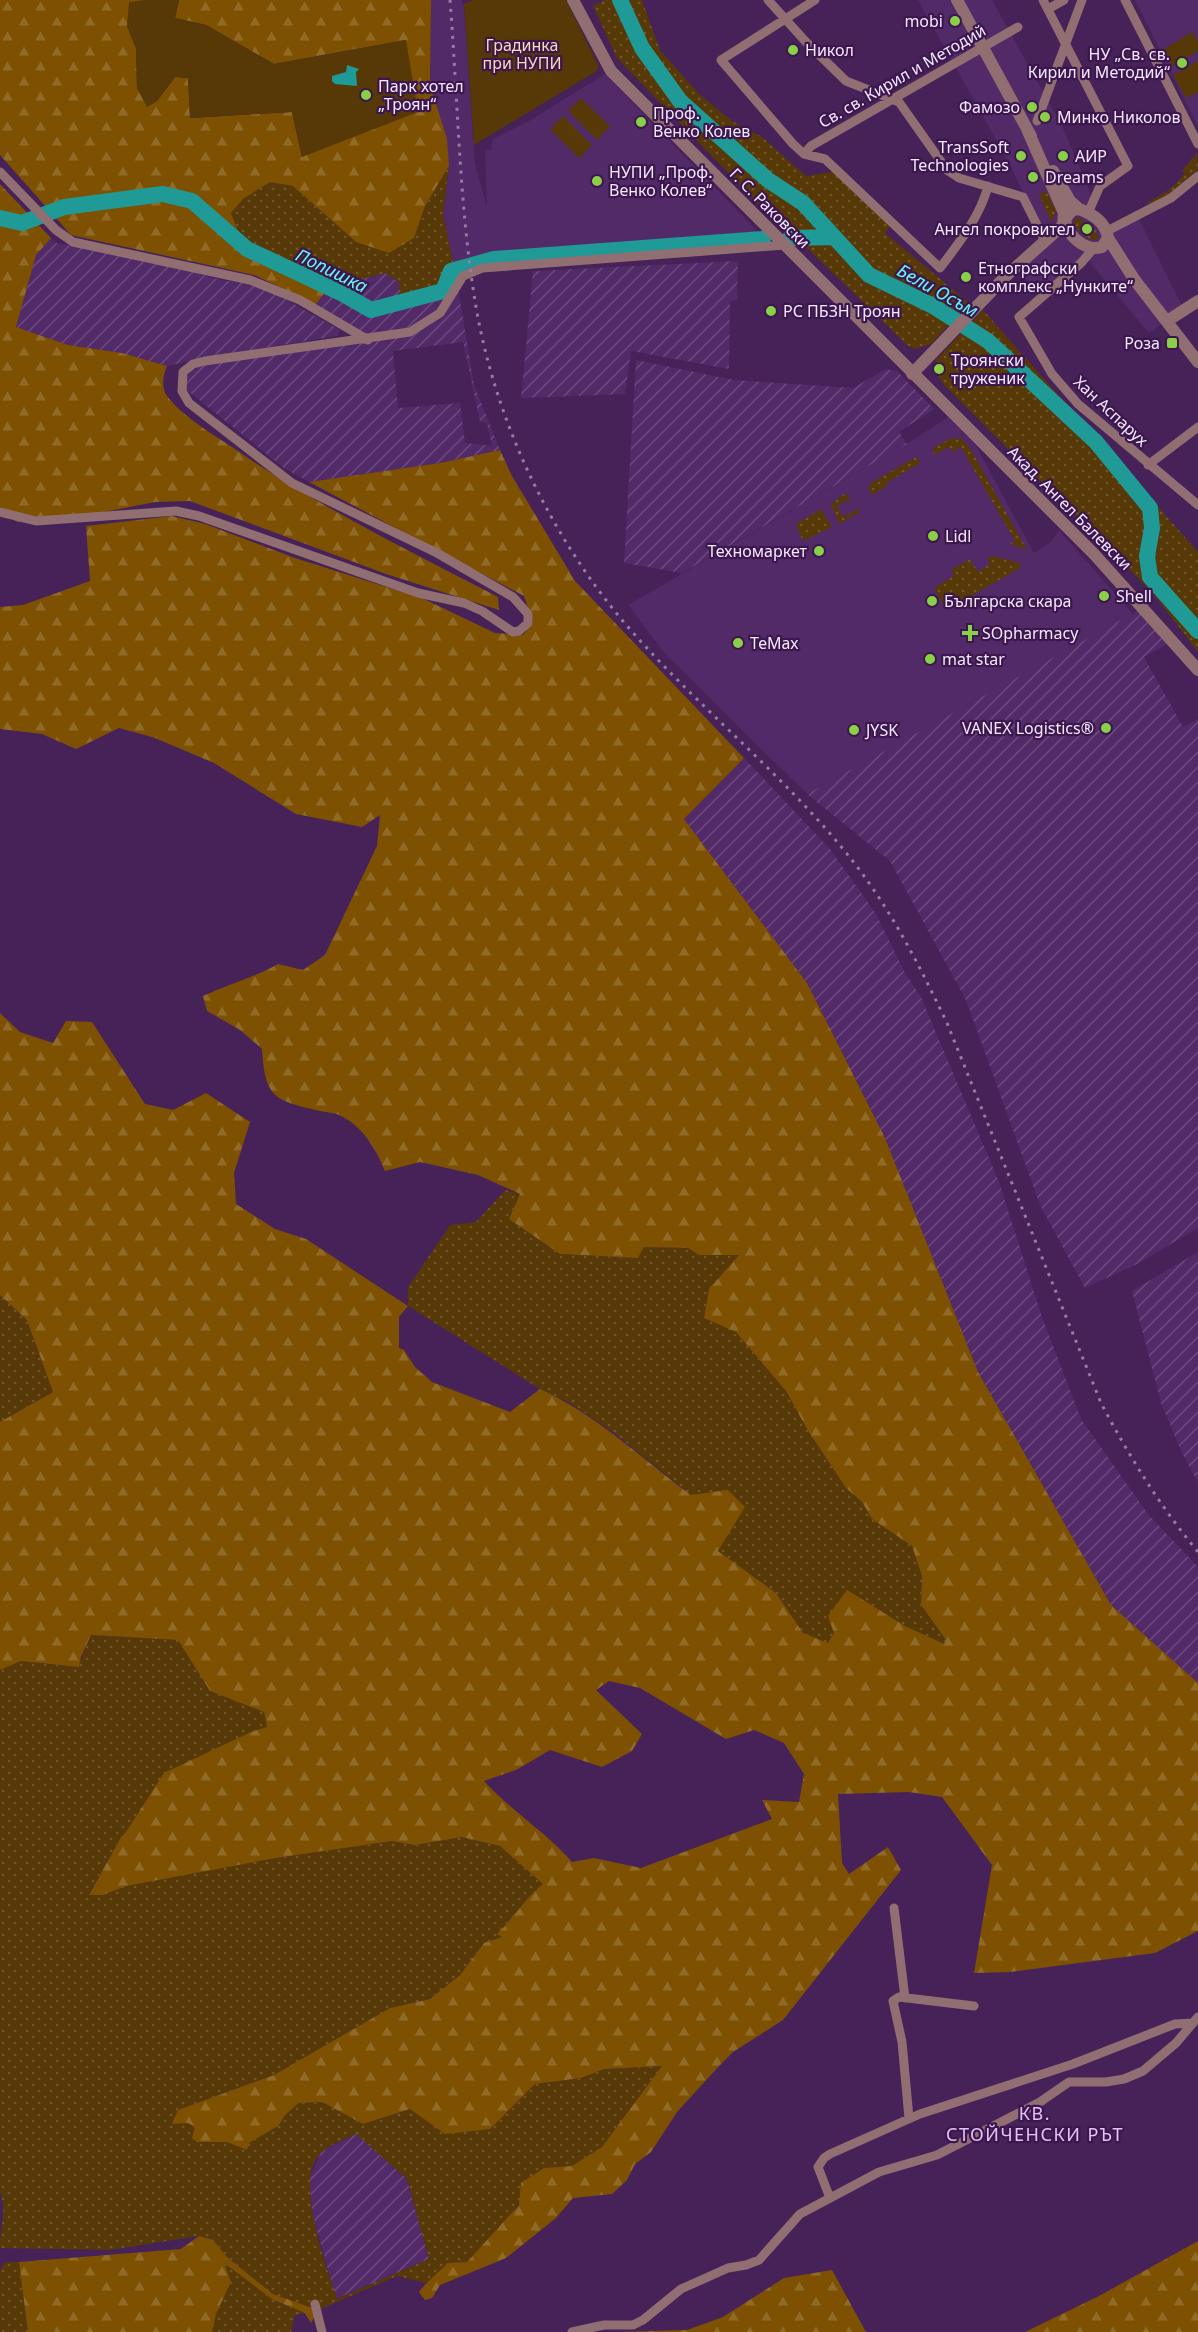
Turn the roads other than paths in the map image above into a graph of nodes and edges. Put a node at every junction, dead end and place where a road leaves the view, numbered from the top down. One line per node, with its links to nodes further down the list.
1 (573, 0): 26 (street, Г. С. Раковски)
2 (768, 0): 10 (street)
3 (815, 0): 10 (street)
4 (957, 0): 13 (street)
5 (1042, 0): 9 (street)
6 (1064, 0): 9 (street)
7 (1082, 0): 12 (street)
8 (1125, 0): 16 (street)
9 (1048, 9): 12 (street)
10 (786, 19): 14 (street); 17 (street)
11 (1018, 27): 13 (street, Св. св. Кирил и Методий)
12 (1066, 45): 15 (street); 21 (street)
13 (982, 47): 14 (street, Св. св. Кирил и Методий); 15 (street)
14 (892, 99): 17 (street, Св. св. Кирил и Методий); 20 (street)
15 (1032, 125): 21 (street); 22 (street)
16 (1198, 144)
17 (804, 154): 20 (street)
18 (0, 172): 32 (street)
19 (1198, 176): 23 (street)
20 (988, 186): 25 (street)
21 (1083, 211): 22 (street); 23 (street)
22 (1065, 219): 24 (street); 25 (street)
23 (1107, 235): 27 (street); 29 (street)
24 (1074, 238): 27 (street); 28 (street)
25 (1045, 241): 28 (street)
26 (785, 246): 32 (street); 34 (street, Г. С. Раковски)
27 (1095, 249): 29 (street); 36 (street, Хан Аспарух)
28 (1032, 252): 34 (street)
29 (1134, 279): 31 (street)
30 (1198, 301): 31 (street)
31 (1167, 321): 33 (street)
32 (368, 340): 38 (street)
33 (1198, 362)
34 (912, 374): 39 (street, Акад. Ангел Балевски)
35 (1198, 427): 36 (street)
36 (1148, 465): 37 (street, Хан Аспарух)
37 (1198, 505)
38 (0, 512)
39 (1198, 670)
40 (894, 1908): 41 (street)
41 (905, 1998): 42 (street); 44 (street)
42 (974, 2006)
43 (1195, 2020): 44 (street); 45 (street)
44 (909, 2118): 45 (street)
45 (830, 2198): 48 (street)
46 (315, 2304): 47 (street)
47 (322, 2332)
48 (572, 2332)

